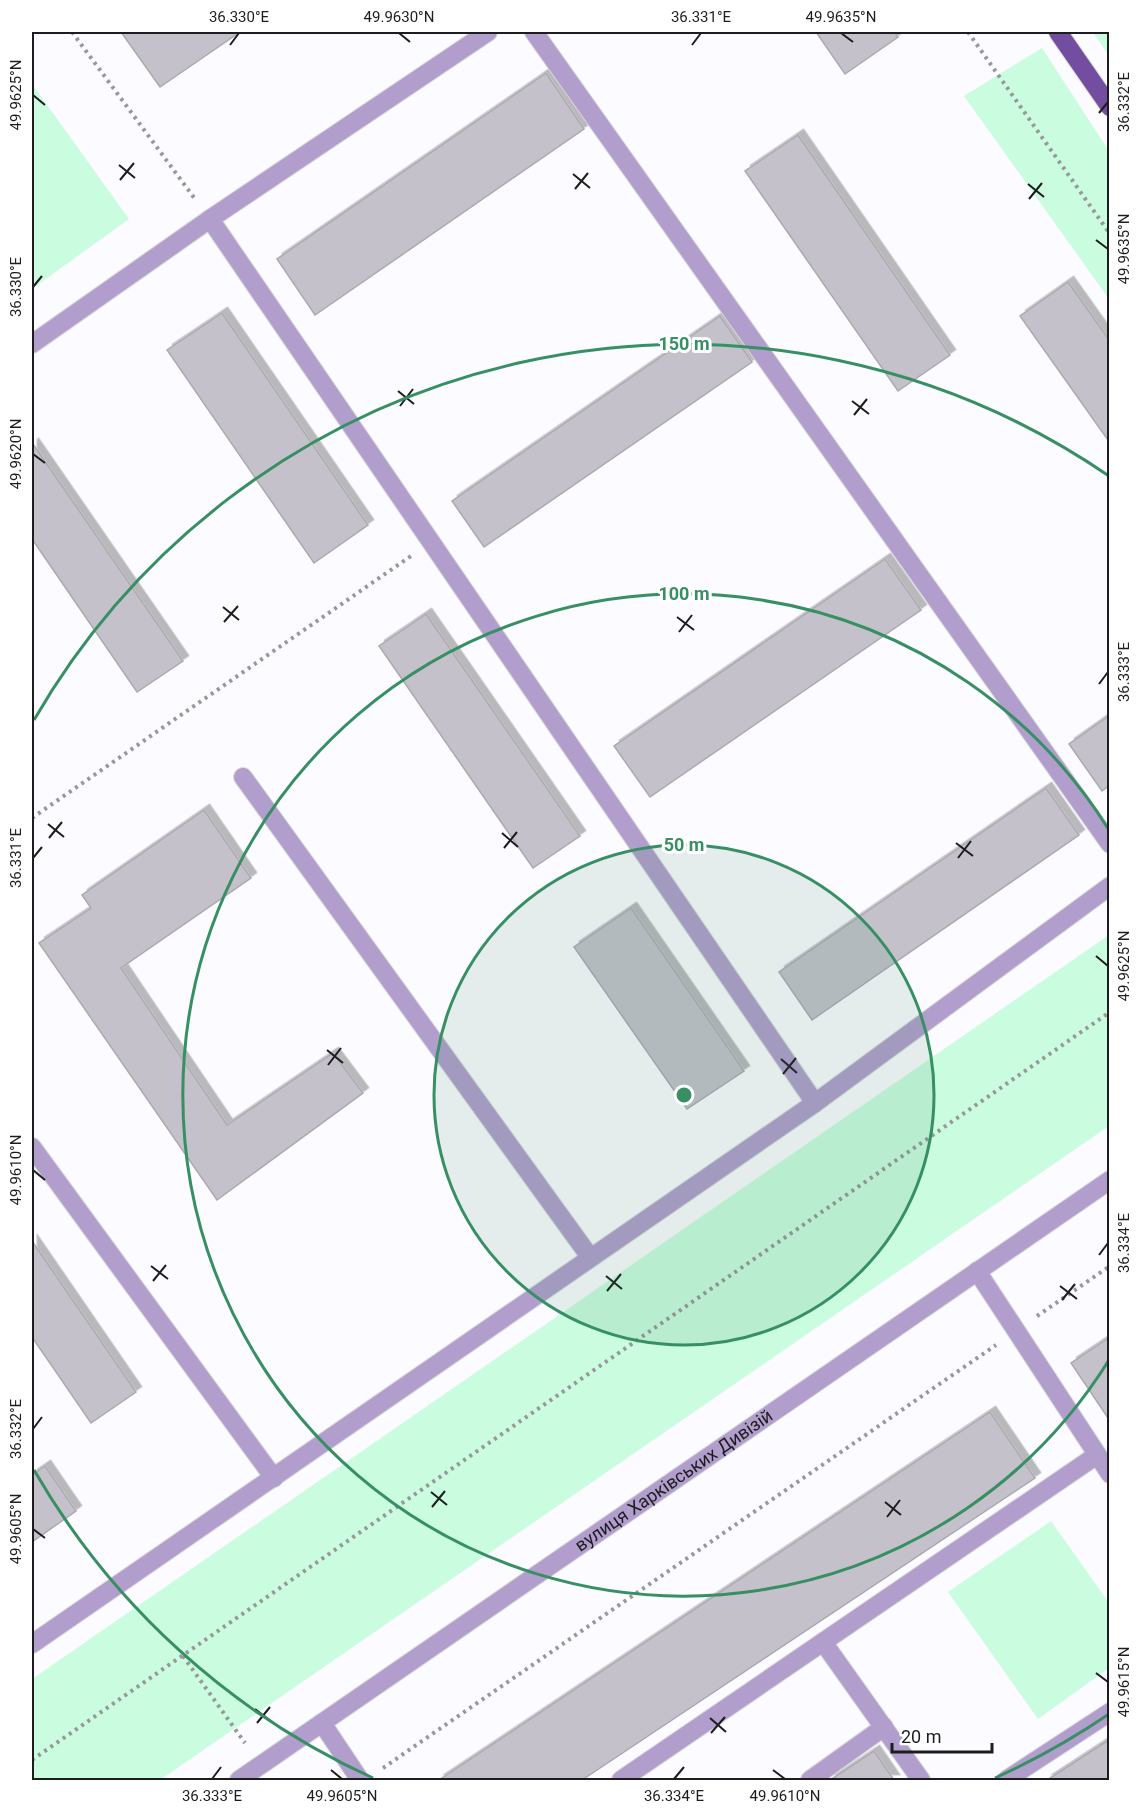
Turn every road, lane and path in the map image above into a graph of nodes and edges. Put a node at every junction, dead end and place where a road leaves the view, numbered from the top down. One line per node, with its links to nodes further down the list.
1 (72, 32): 7 (path)
2 (488, 32): 7 (street)
3 (534, 32): 13 (street)
4 (969, 32): 8 (path)
5 (1058, 32): 6 (main road)
6 (1110, 107)
7 (210, 219): 9 (street); 10 (street)
8 (1110, 234)
9 (32, 344)
10 (431, 542): 12 (path); 16 (street)
11 (243, 777): 19 (street)
12 (32, 818)
13 (1110, 844)
14 (1110, 886): 16 (street)
15 (1110, 1012): 28 (path)
16 (815, 1103): 19 (street)
17 (32, 1147): 25 (street)
18 (1110, 1180): 21 (street, вулиця Харківських Дивізій)
19 (590, 1257): 25 (street)
20 (1110, 1266): 22 (path)
21 (977, 1271): 22 (street); 30 (street, вулиця Харківських Дивізій)
22 (1016, 1331): 23 (street); 34 (path)
23 (1097, 1455): 24 (street); 26 (street)
24 (1110, 1474)
25 (274, 1478): 27 (street)
26 (823, 1642): 31 (street); 36 (street)
27 (32, 1644)
28 (183, 1656): 32 (path); 33 (path)
29 (1110, 1712): 39 (street)
30 (322, 1723): 34 (street); 35 (street, вулиця Харківських Дивізій)
31 (884, 1727): 37 (street); 38 (street)
32 (244, 1743)
33 (32, 1760)
34 (367, 1777)
35 (239, 1780)
36 (621, 1780)
37 (810, 1780)
38 (921, 1780)
39 (1006, 1780)

